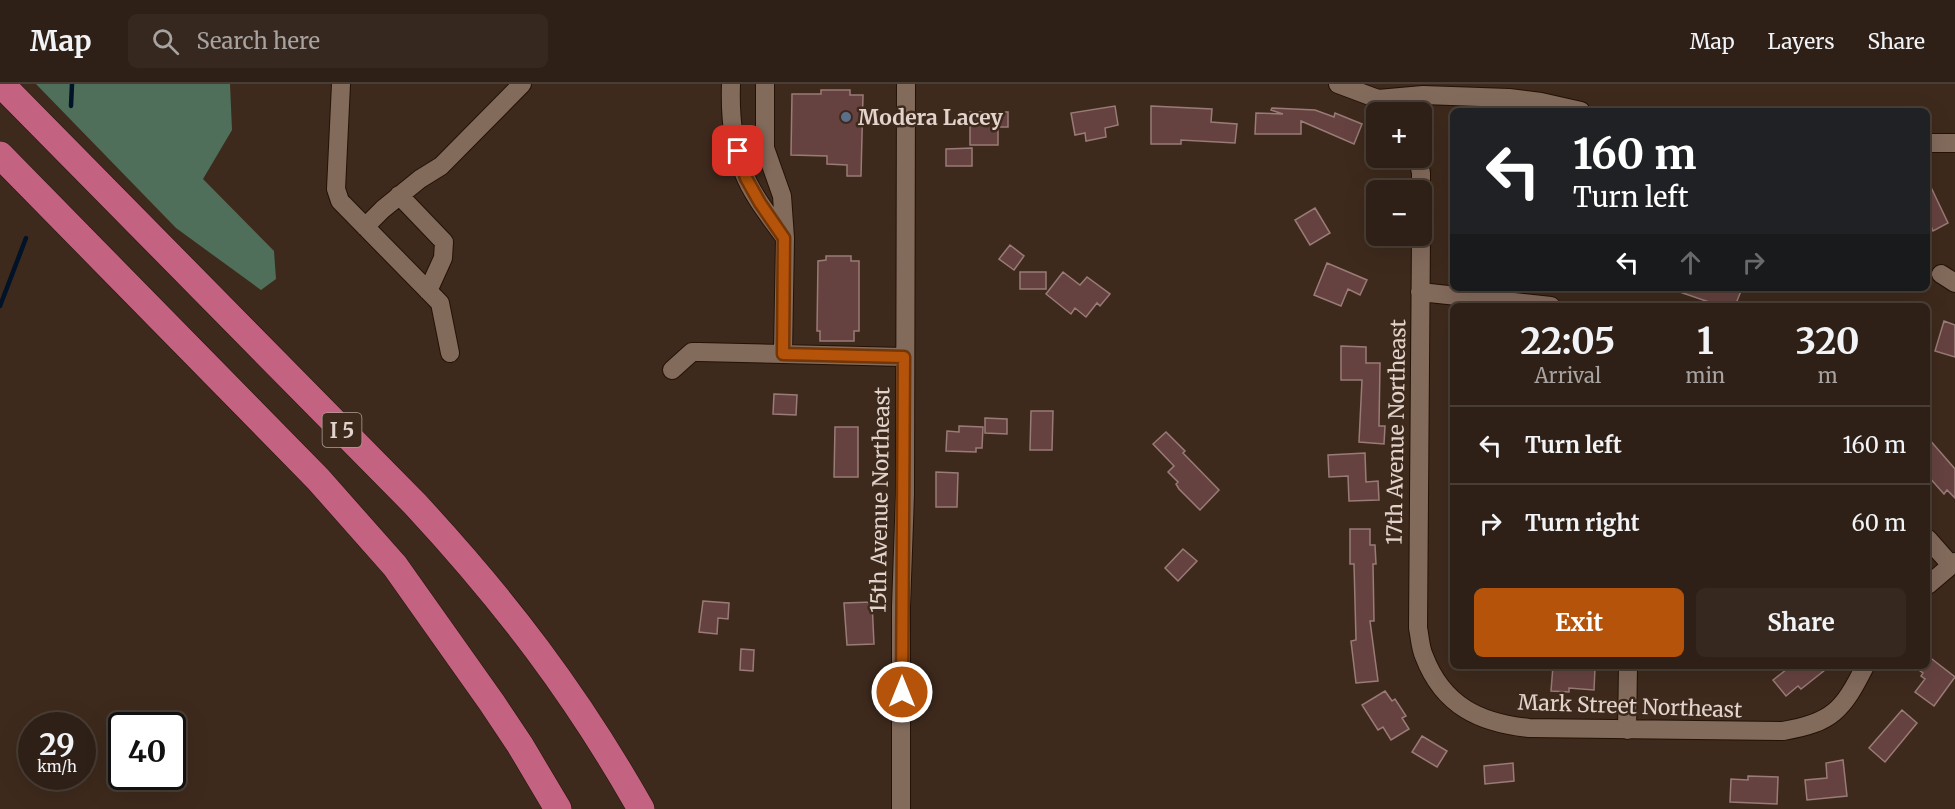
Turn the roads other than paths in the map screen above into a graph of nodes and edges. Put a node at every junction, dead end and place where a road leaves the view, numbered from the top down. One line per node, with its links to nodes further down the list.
1 (1, 84): 33 (highway, I 5)
2 (341, 84): 15 (street)
3 (522, 84): 14 (street)
4 (732, 84): 16 (street)
5 (765, 84): 16 (street)
6 (906, 84): 23 (street, 15th Avenue Northeast)
7 (1338, 84): 8 (street)
8 (1378, 99): 9 (street); 10 (street)
9 (1381, 102)
10 (1568, 108)
11 (1930, 143): 12 (street)
12 (1955, 143)
13 (0, 155): 32 (highway, I 5)
14 (399, 195): 15 (street); 18 (street)
15 (365, 227): 18 (street)
16 (784, 238): 22 (street)
17 (1421, 246): 19 (street, 17th Avenue Northeast)
18 (428, 291): 21 (street)
19 (1420, 292): 20 (street); 28 (street, 17th Avenue Northeast)
20 (1523, 303)
21 (450, 353)
22 (783, 354): 23 (street); 24 (street)
23 (904, 357): 34 (street, 15th Avenue Northeast)
24 (672, 370)
25 (1930, 540): 26 (street)
26 (1953, 564): 27 (street)
27 (1930, 583)
28 (1418, 628): 31 (street, Mark Street Northeast)
29 (1628, 669): 31 (street)
30 (1863, 669): 31 (street, Mark Street Northeast)
31 (1627, 730)
32 (558, 809)
33 (641, 809)
34 (900, 809)

